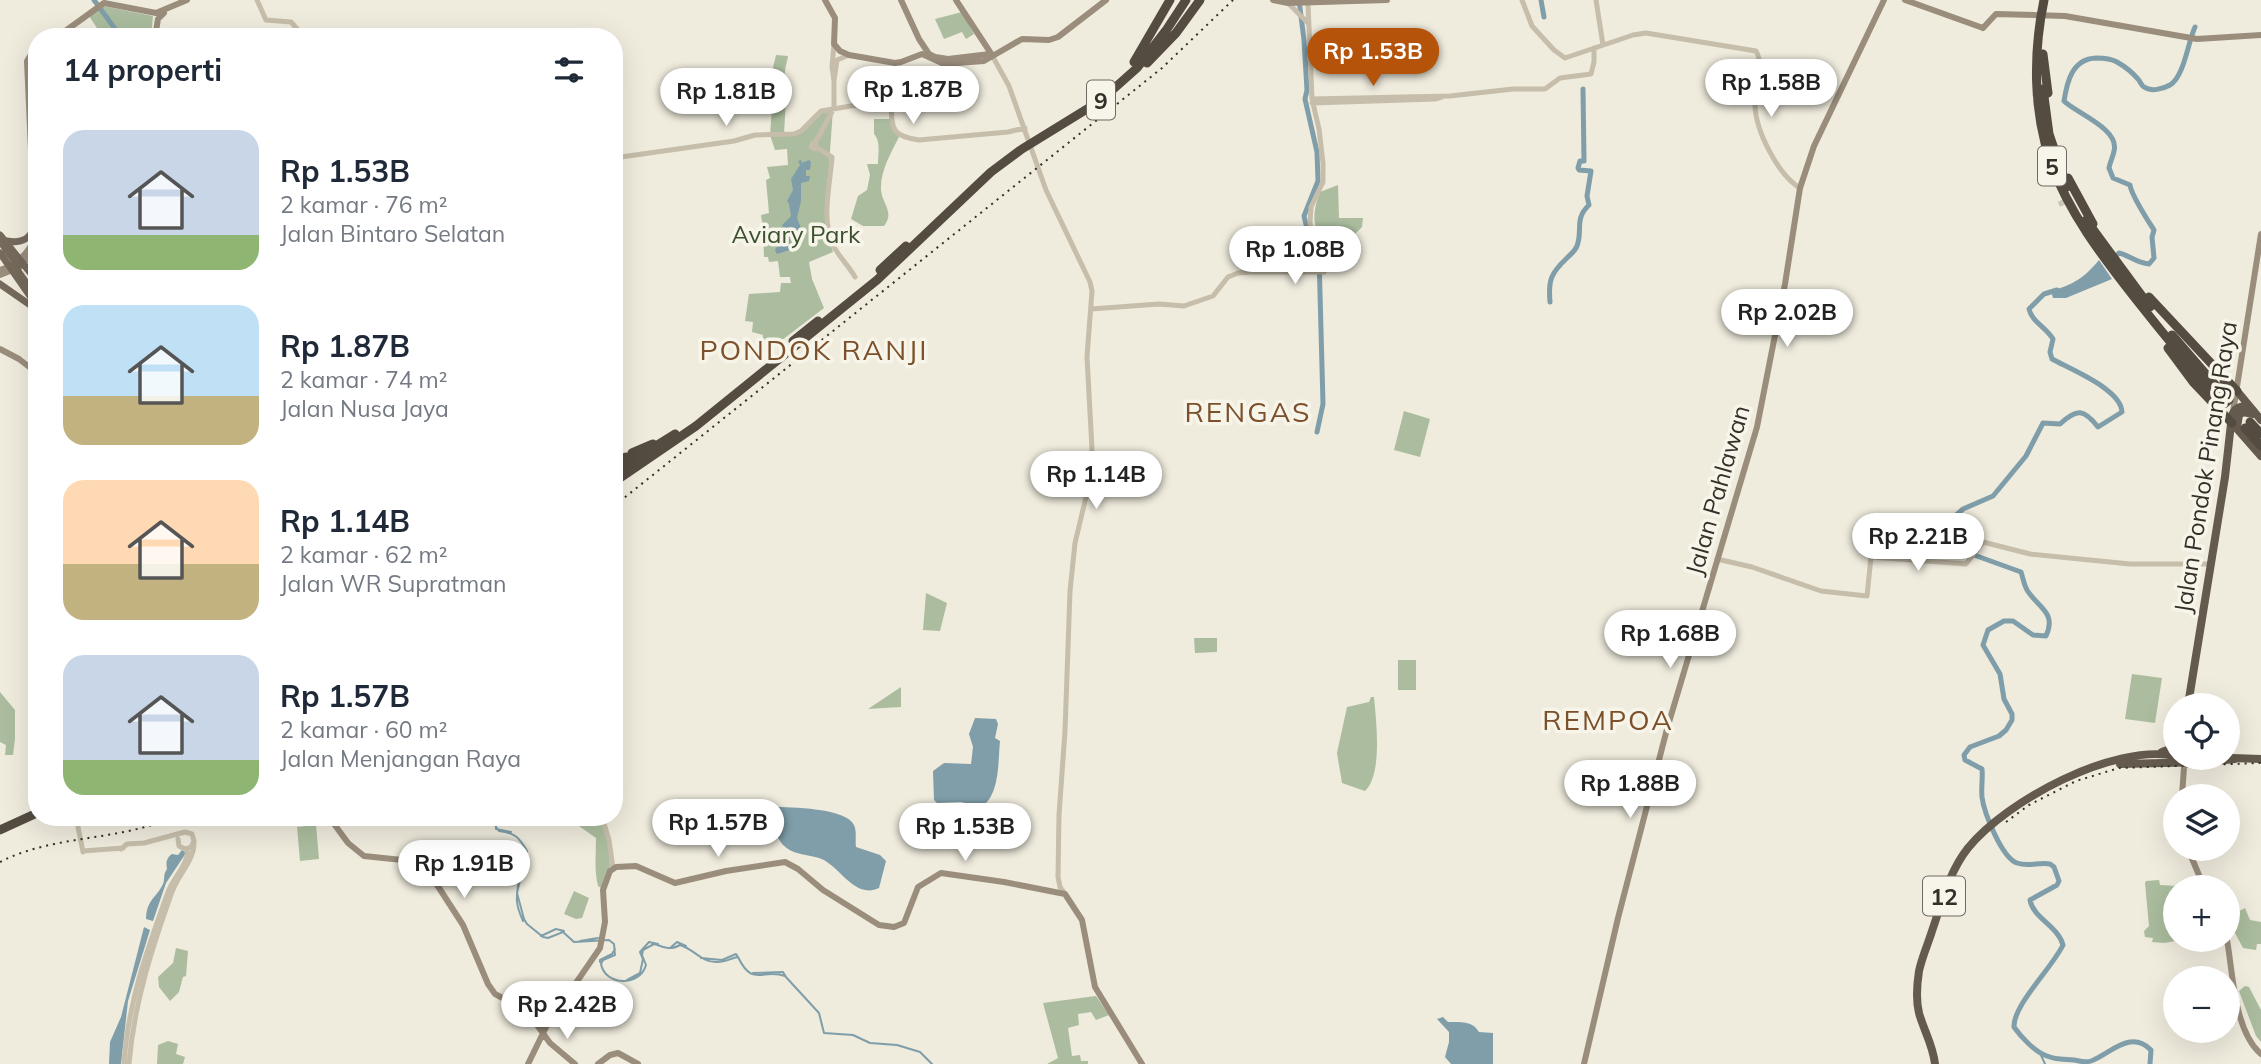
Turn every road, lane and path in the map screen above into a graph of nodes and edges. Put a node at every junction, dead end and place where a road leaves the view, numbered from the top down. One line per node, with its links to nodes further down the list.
1 (187, 0): 21 (main road)
2 (257, 0): 27 (street)
3 (825, 0): 30 (main road)
4 (901, 0): 29 (main road)
5 (956, 0): 33 (main road)
6 (1104, 0): 33 (main road)
7 (1170, 0): 37 (highway)
8 (1179, 0): 37 (highway, 9)
9 (1186, 0): 39 (highway, 9)
10 (1200, 0): 39 (highway)
11 (1273, 0): 20 (main road)
12 (1387, 0): 20 (main road)
13 (1522, 0): 31 (street)
14 (1597, 0): 31 (street)
15 (1884, 0): 44 (main road, Jalan Pahlawan)
16 (1905, 0): 19 (main road)
17 (2044, 0): 23 (highway, 5)
18 (2050, 0): 23 (highway, 5)
19 (1913, 1): 28 (main road)
20 (1298, 3): 24 (street); 24 (street)
21 (176, 4): 22 (main road)
22 (155, 16): 25 (main road); 26 (main road)
23 (2044, 16): 38 (highway, 5); 52 (highway, 5)
24 (1308, 23): 40 (street)
25 (70, 28)
26 (155, 28)
27 (296, 28)
28 (2260, 33)
29 (919, 39): 35 (main road); 36 (main road)
30 (835, 44): 32 (main road); 34 (street)
31 (1598, 47): 40 (street); 44 (street)
32 (849, 55): 34 (street); 35 (main road)
33 (992, 56): 36 (main road); 42 (street)
34 (836, 57): 41 (street)
35 (912, 57): 36 (main road)
36 (958, 60)
37 (1134, 62): 78 (highway, 9)
38 (2036, 67): 52 (highway, 5); 52 (highway)
39 (1100, 101): 86 (highway, 9)
40 (1312, 101): 68 (street)
41 (834, 108): 42 (street); 43 (street); 59 (street)
42 (1025, 128): 68 (street)
43 (623, 157)
44 (1800, 188): 87 (main road, Jalan Pahlawan)
45 (0, 235): 48 (main road)
46 (2261, 236): 70 (main road, Jalan Pondok Pinang Raya)
47 (28, 238): 48 (main road)
48 (2, 243): 50 (main road); 62 (main road); 65 (main road)
49 (2261, 249): 70 (main road, Jalan Pondok Pinang Raya)
50 (14, 250): 53 (main road); 55 (main road)
51 (28, 251): 55 (main road)
52 (2104, 252): 63 (highway); 63 (highway)
53 (2, 256): 56 (main road)
54 (28, 256): 55 (main road)
55 (22, 261): 56 (main road); 57 (main road)
56 (11, 269): 60 (main road); 61 (main road)
57 (28, 269)
58 (28, 270): 61 (main road)
59 (851, 272)
60 (0, 273)
61 (18, 279): 66 (main road)
62 (28, 279)
63 (2124, 279): 72 (highway); 75 (highway); 75 (highway)
64 (0, 284): 67 (main road)
65 (28, 284)
66 (28, 294)
67 (28, 302)
68 (1091, 309): 108 (street)
69 (0, 349): 71 (main road)
70 (2243, 359): 73 (main road, Jalan Pondok Pinang Raya); 76 (main road, Jalan Pondok Pinang Raya)
71 (28, 366)
72 (2220, 375): 73 (highway); 74 (highway); 75 (highway)
73 (2239, 376): 74 (main road, Jalan Pondok Pinang Raya)
74 (2237, 391): 76 (highway); 77 (main road, Jalan Pondok Pinang Raya)
75 (2218, 398): 77 (highway)
76 (2245, 400): 77 (highway)
77 (2246, 420): 79 (highway); 81 (highway); 83 (highway); 88 (highway, Jalan Pondok Pinang Raya)
78 (680, 431): 80 (highway); 85 (highway, 9)
79 (2261, 435)
80 (662, 440): 82 (highway); 84 (highway)
81 (2261, 446)
82 (625, 455)
83 (2261, 456)
84 (623, 463)
85 (623, 466)
86 (623, 476)
87 (1717, 559): 88 (street); 119 (main road, Jalan Pahlawan)
88 (2211, 564): 89 (highway, Jalan Pondok Pinang Raya)
89 (2190, 693)
90 (2163, 751): 91 (highway, 12)
91 (2152, 755): 92 (highway); 98 (highway, 12)
92 (2163, 757)
93 (2240, 759): 95 (highway, 12)
94 (2163, 760): 98 (highway, 12)
95 (2261, 761)
96 (28, 811): 99 (highway)
97 (28, 817): 103 (highway)
98 (1998, 821): 120 (highway, 12)
99 (0, 824)
100 (78, 826): 104 (street)
101 (336, 826): 111 (main road)
102 (605, 826): 107 (street)
103 (0, 830)
104 (179, 836): 105 (street); 106 (street)
105 (194, 843): 106 (street); 109 (street)
106 (187, 849): 109 (street)
107 (613, 868): 108 (main road); 111 (main road)
108 (1065, 894): 118 (main road)
109 (157, 928): 113 (street)
110 (2228, 952): 112 (main road)
111 (543, 1035): 114 (main road); 115 (main road)
112 (2261, 1054)
113 (127, 1064)
114 (528, 1064)
115 (575, 1064)
116 (598, 1064): 117 (main road)
117 (638, 1064)
118 (1142, 1064)
119 (1584, 1064)
120 (1936, 1064)

